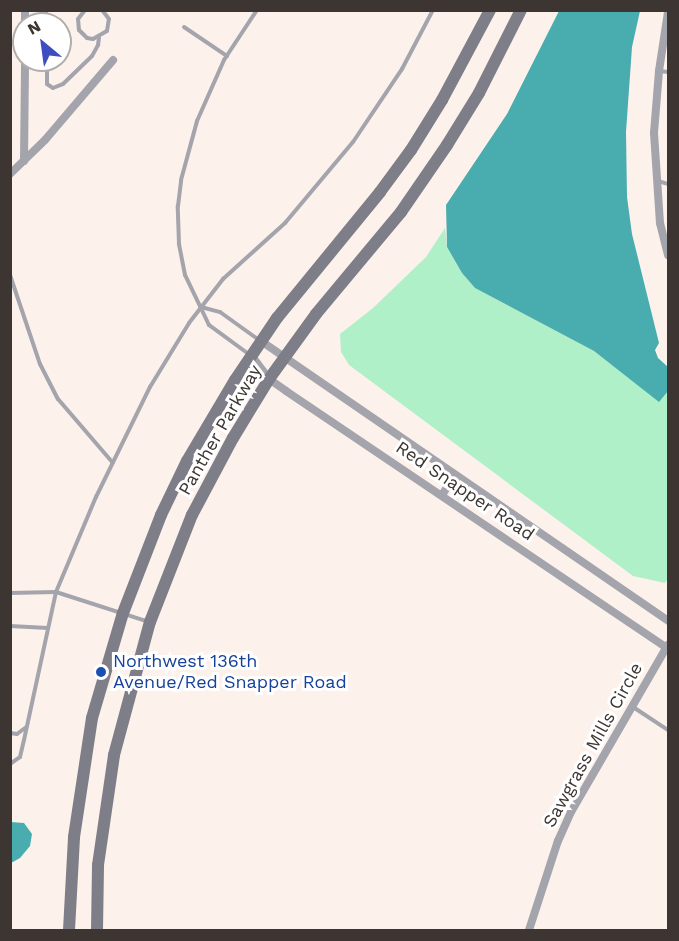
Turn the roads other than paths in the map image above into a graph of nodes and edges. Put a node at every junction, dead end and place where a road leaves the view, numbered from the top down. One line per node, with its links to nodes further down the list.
1 (102, 10): 9 (lane)
2 (257, 10): 10 (lane)
3 (433, 10): 22 (lane)
4 (490, 10): 23 (main road, Panther Parkway)
5 (521, 10): 25 (main road, Panther Parkway)
6 (81, 12): 9 (lane)
7 (669, 12): 12 (street)
8 (184, 27): 10 (lane)
9 (99, 38): 14 (lane)
10 (227, 56): 22 (lane)
11 (112, 60): 16 (street)
12 (659, 71): 15 (lane); 18 (street)
13 (25, 72): 16 (street)
14 (47, 72)
15 (669, 72)
16 (24, 160): 17 (street)
17 (10, 174)
18 (657, 181): 19 (lane); 20 (street)
19 (669, 184)
20 (669, 255)
21 (10, 275): 27 (lane)
22 (201, 306): 23 (lane); 24 (lane); 27 (lane)
23 (261, 341): 24 (main road, Panther Parkway); 25 (street, Red Snapper Road)
24 (251, 356): 26 (street, Red Snapper Road); 32 (main road, Panther Parkway)
25 (284, 358): 26 (main road, Panther Parkway); 28 (street, Red Snapper Road)
26 (269, 379): 29 (street, Red Snapper Road); 34 (main road, Panther Parkway)
27 (113, 463): 30 (lane)
28 (455, 475): 29 (street); 33 (street, Red Snapper Road)
29 (442, 495): 37 (street, Red Snapper Road)
30 (56, 592): 31 (lane); 32 (lane); 36 (lane)
31 (10, 593)
32 (123, 613): 34 (lane); 43 (main road, Panther Parkway)
33 (669, 621)
34 (150, 622): 44 (main road, Panther Parkway)
35 (10, 626): 36 (lane)
36 (48, 628): 39 (lane)
37 (668, 647): 38 (street, Sawgrass Mills Circle)
38 (633, 707): 40 (lane); 45 (street, Sawgrass Mills Circle)
39 (26, 727): 41 (lane); 42 (lane)
40 (669, 730)
41 (10, 733)
42 (10, 764)
43 (69, 930)
44 (97, 930)
45 (529, 930)

